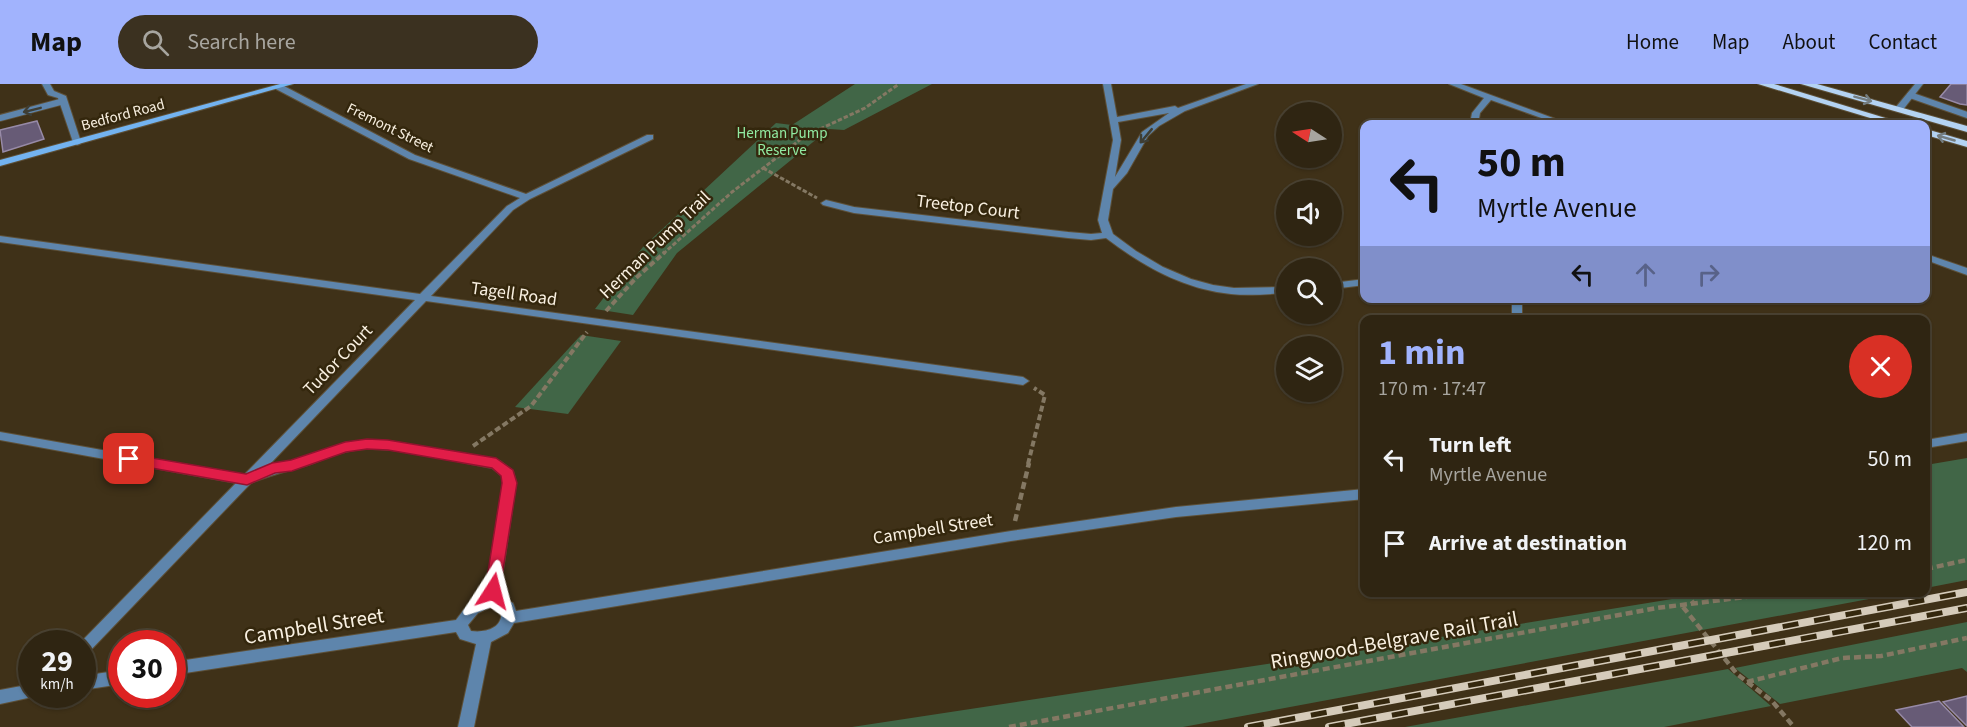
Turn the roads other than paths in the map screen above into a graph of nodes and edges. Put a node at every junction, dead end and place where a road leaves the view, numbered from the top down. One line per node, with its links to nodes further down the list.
1 (45, 84): 11 (street)
2 (1107, 84): 16 (street)
3 (1254, 84): 12 (street)
4 (1453, 84): 10 (street)
5 (1763, 84): 19 (main road)
6 (1806, 84): 13 (main road, one-way to 13)
7 (1919, 84): 9 (street)
8 (284, 85): 24 (main road, Bedford Road); 28 (street, Fremont Street)
9 (1910, 95): 13 (street); 14 (lane)
10 (1489, 97): 17 (street); 18 (street)
11 (64, 101): 15 (lane, one-way to 15); 24 (street)
12 (1194, 105): 16 (street); 27 (street, one-way to 27)
13 (1899, 109): 20 (main road); 21 (main road)
14 (1967, 115)
15 (0, 118)
16 (1114, 120): 27 (street)
17 (1475, 120)
18 (1554, 120)
19 (1886, 120)
20 (1897, 120)
21 (1967, 129)
22 (1930, 133): 25 (main road, one-way to 22)
23 (650, 137): 28 (street, Tudor Court)
24 (77, 142): 26 (main road, Bedford Road)
25 (1967, 144)
26 (0, 163)
27 (1110, 187): 30 (street)
28 (527, 197): 37 (street, Tudor Court)
29 (826, 203): 30 (street, Treetop Court)
30 (1108, 235): 36 (street)
31 (0, 239): 37 (street, Tagell Road)
32 (1930, 258): 33 (street)
33 (1967, 272)
34 (1360, 283): 35 (street)
35 (1342, 285)
36 (1276, 290)
37 (424, 298): 38 (street, Tagell Road); 42 (street, Tudor Court)
38 (1023, 381)
39 (0, 436): 42 (street)
40 (1967, 437): 41 (street)
41 (1930, 443)
42 (247, 480): 44 (street); 47 (street, Tudor Court)
43 (1360, 494): 45 (street, Campbell Street)
44 (491, 601): 45 (street); 46 (street)
45 (509, 618): 48 (street)
46 (461, 625): 48 (street); 49 (street, Campbell Street)
47 (96, 636)
48 (484, 639): 52 (street)
49 (186, 667)
50 (18, 694): 51 (street)
51 (0, 697)
52 (466, 727)

